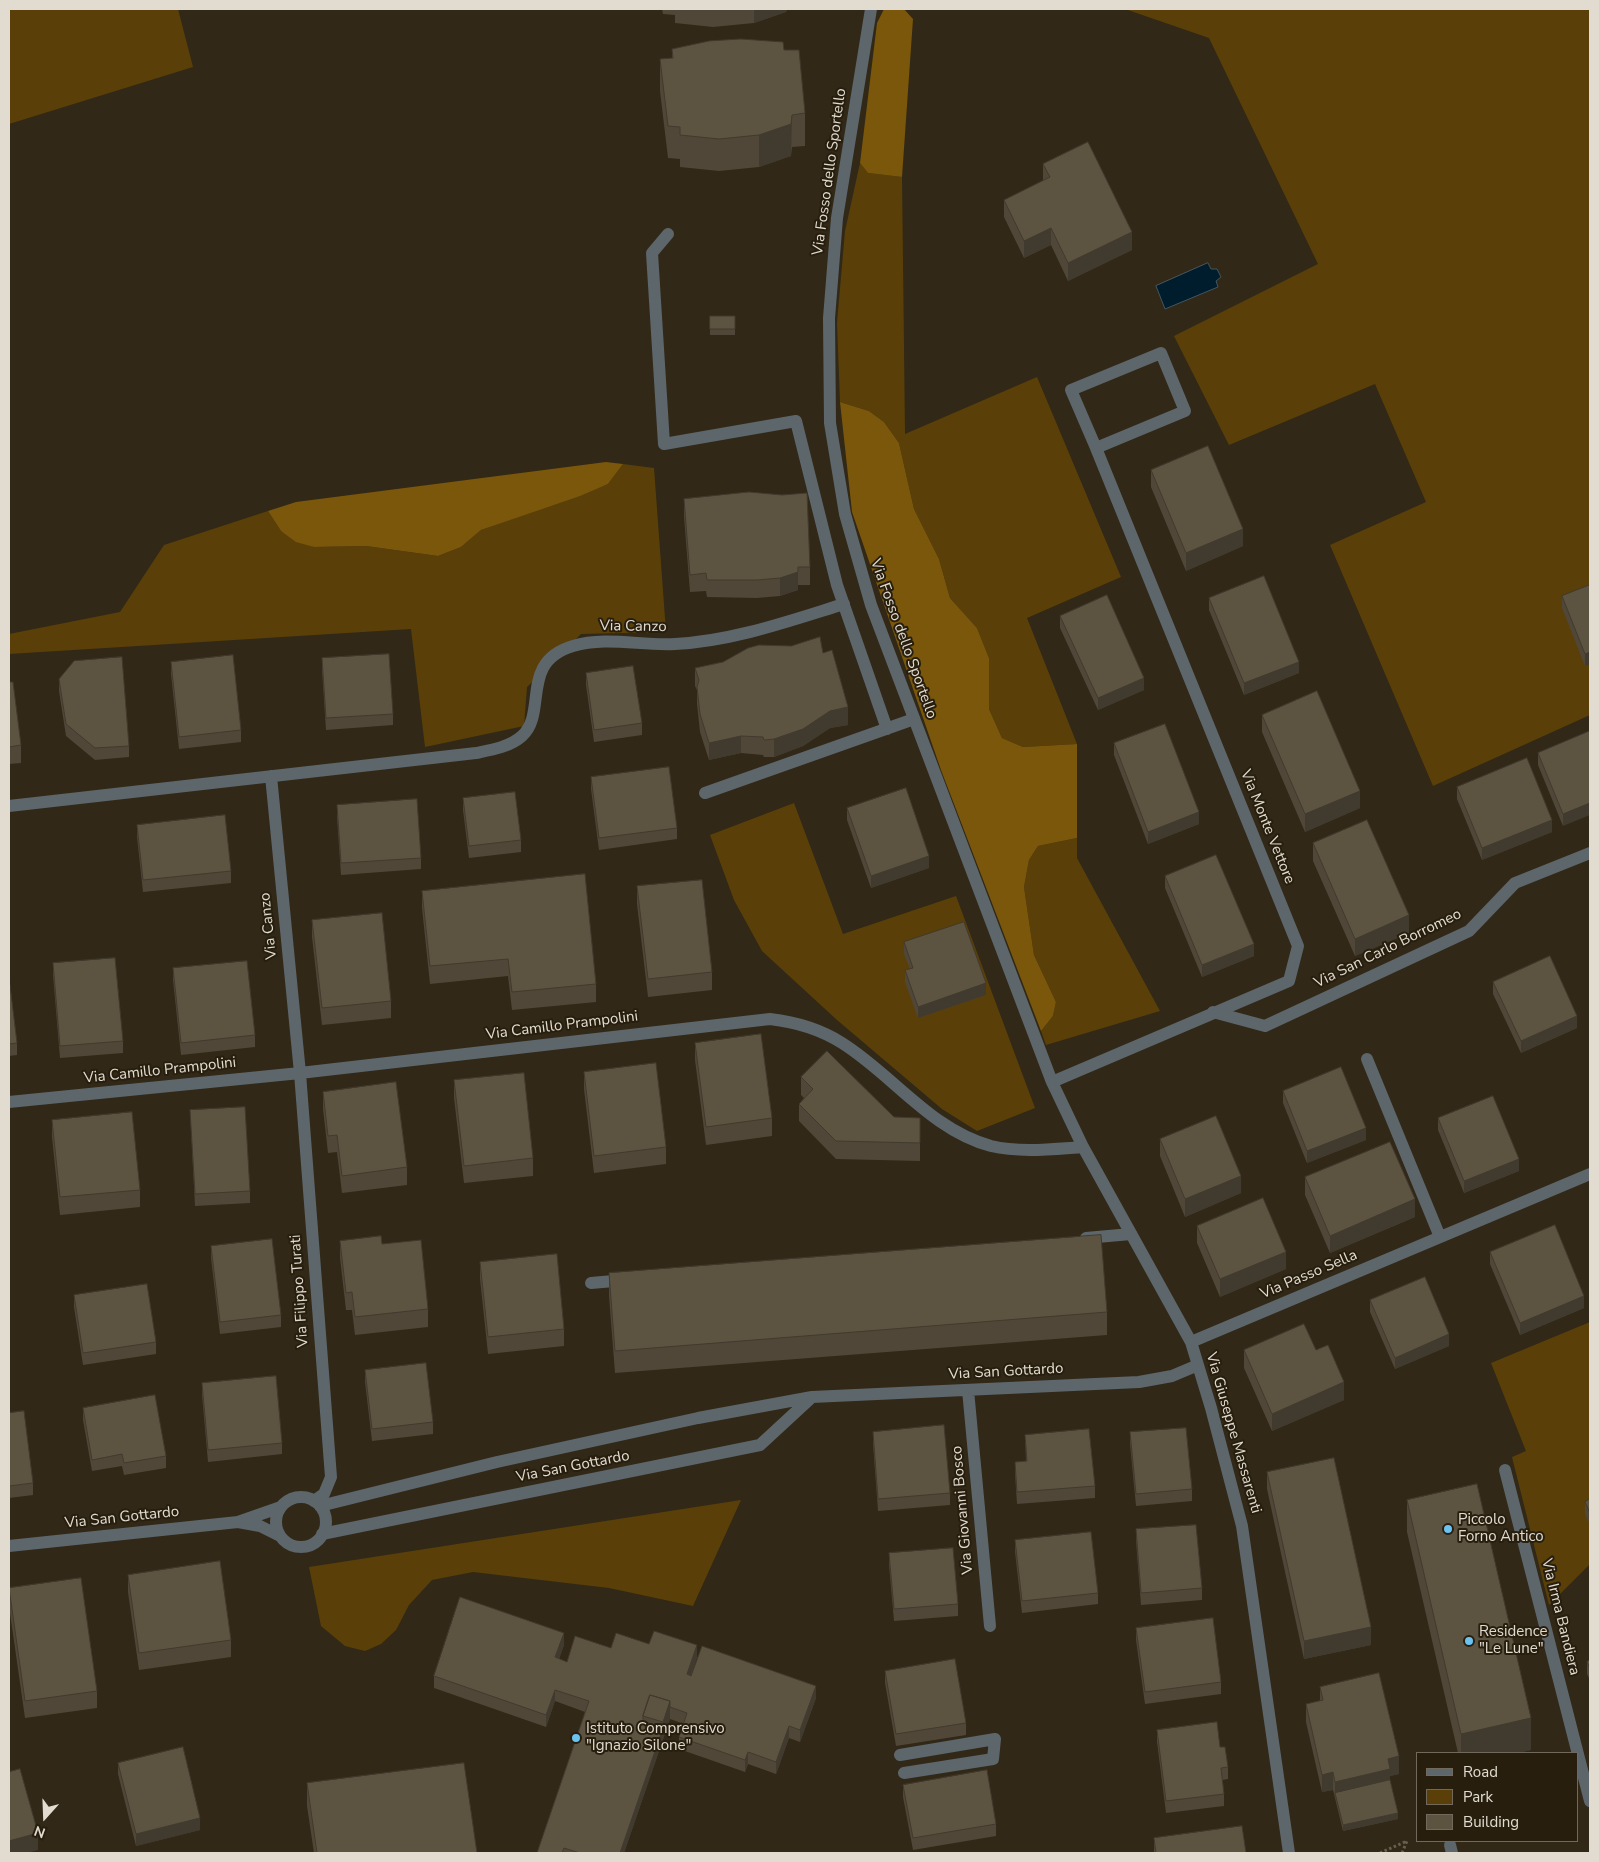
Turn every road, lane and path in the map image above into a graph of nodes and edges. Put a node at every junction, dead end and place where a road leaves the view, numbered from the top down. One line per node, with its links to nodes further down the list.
1 (871, 9): 5 (street, Via Fosso dello Sportello)
2 (668, 234): 4 (street)
3 (1096, 448): 3 (street); 11 (street, Via Monte Vettore)
4 (844, 604): 6 (street); 7 (street, Via Canzo)
5 (914, 719): 6 (street); 14 (street, Via Fosso dello Sportello)
6 (888, 729): 8 (street)
7 (271, 776): 9 (street, Via Canzo); 13 (street, Via Canzo)
8 (705, 793)
9 (9, 806)
10 (1590, 853): 11 (street, Via San Carlo Borromeo)
11 (1213, 1012): 14 (street, Via Monte Vettore)
12 (1367, 1059): 19 (street)
13 (300, 1074): 15 (street, Via Camillo Prampolini); 16 (street, Via Camillo Prampolini); 28 (street, Via Filippo Turati)
14 (1052, 1082): 16 (street, Via Giuseppe Massarenti)
15 (9, 1102)
16 (1082, 1148): 18 (street, Via Giuseppe Massarenti)
17 (1590, 1174): 19 (street, Via Passo Sella)
18 (1131, 1234): 20 (street); 23 (street, Via Giuseppe Massarenti)
19 (1440, 1237): 23 (street, Via Passo Sella)
20 (1076, 1239)
21 (640, 1278): 22 (street)
22 (590, 1283)
23 (1191, 1342): 24 (street, Via Giuseppe Massarenti)
24 (1198, 1365): 25 (street, Via San Gottardo); 40 (street, Via Giuseppe Massarenti)
25 (968, 1390): 26 (street, Via San Gottardo); 34 (street, Via Giovanni Bosco)
26 (812, 1397): 28 (street, Via San Gottardo); 31 (street, Via San Gottardo)
27 (1505, 1470): 35 (street, Via Irma Bandiera)
28 (317, 1504): 29 (street); 31 (street)
29 (281, 1507): 30 (street, Via San Gottardo); 32 (street)
30 (238, 1522): 32 (street, Via San Gottardo); 33 (street, Via San Gottardo)
31 (322, 1534): 32 (street)
32 (280, 1536)
33 (9, 1546)
34 (990, 1626)
35 (1577, 1752)
36 (900, 1755): 38 (street)
37 (1579, 1758): 39 (street, Via Irma Bandiera)
38 (904, 1773)
39 (1590, 1801)
40 (1289, 1853)
41 (1380, 1853): 42 (path)
42 (1402, 1853)

